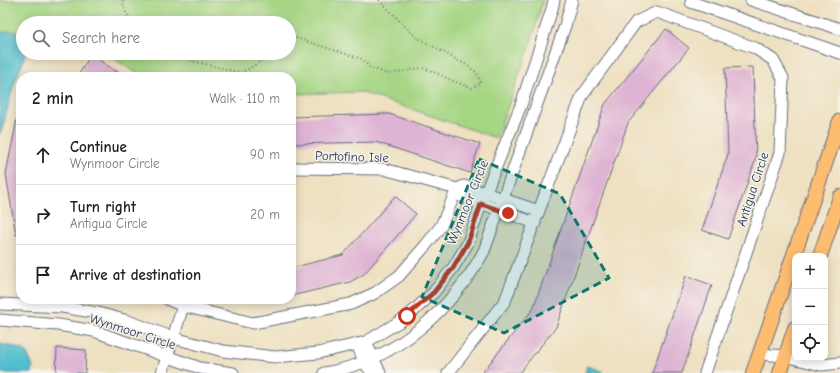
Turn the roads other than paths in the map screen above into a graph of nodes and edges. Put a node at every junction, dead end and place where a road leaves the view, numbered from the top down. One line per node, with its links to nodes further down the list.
1 (554, 0): 10 (street, Wynmoor Circle)
2 (572, 0): 12 (street)
3 (751, 0): 5 (street)
4 (691, 2): 6 (street)
5 (840, 29)
6 (840, 53)
7 (840, 121): 25 (main road)
8 (296, 168): 9 (street, Portofino Isle)
9 (457, 189): 10 (street, Portofino Isle); 13 (street, Portofino Isle); 20 (street)
10 (486, 193): 12 (street); 13 (street, Wynmoor Circle)
11 (840, 197): 17 (main road)
12 (503, 199): 14 (street); 15 (street)
13 (481, 204): 14 (street); 24 (street, Wynmoor Circle)
14 (499, 210): 16 (street); 28 (street)
15 (539, 211): 16 (street, Antigua Circle); 36 (street, Antigua Circle)
16 (535, 222): 35 (street, Antigua Circle)
17 (821, 253)
18 (0, 304): 23 (street, Wynmoor Circle)
19 (178, 304): 20 (street)
20 (183, 306): 23 (street)
21 (0, 320): 26 (street, Wynmoor Circle)
22 (792, 336): 27 (main road)
23 (174, 338): 24 (street, Wynmoor Circle); 26 (street)
24 (361, 343): 28 (street)
25 (760, 354): 27 (street); 37 (main road)
26 (168, 356): 30 (street); 31 (street, Wynmoor Circle)
27 (785, 356): 29 (street); 38 (main road)
28 (368, 360): 32 (street); 33 (street); 34 (street)
29 (840, 363)
30 (162, 373)
31 (233, 373)
32 (324, 373)
33 (372, 373)
34 (380, 373)
35 (448, 373)
36 (705, 373)
37 (753, 373)
38 (780, 373)

